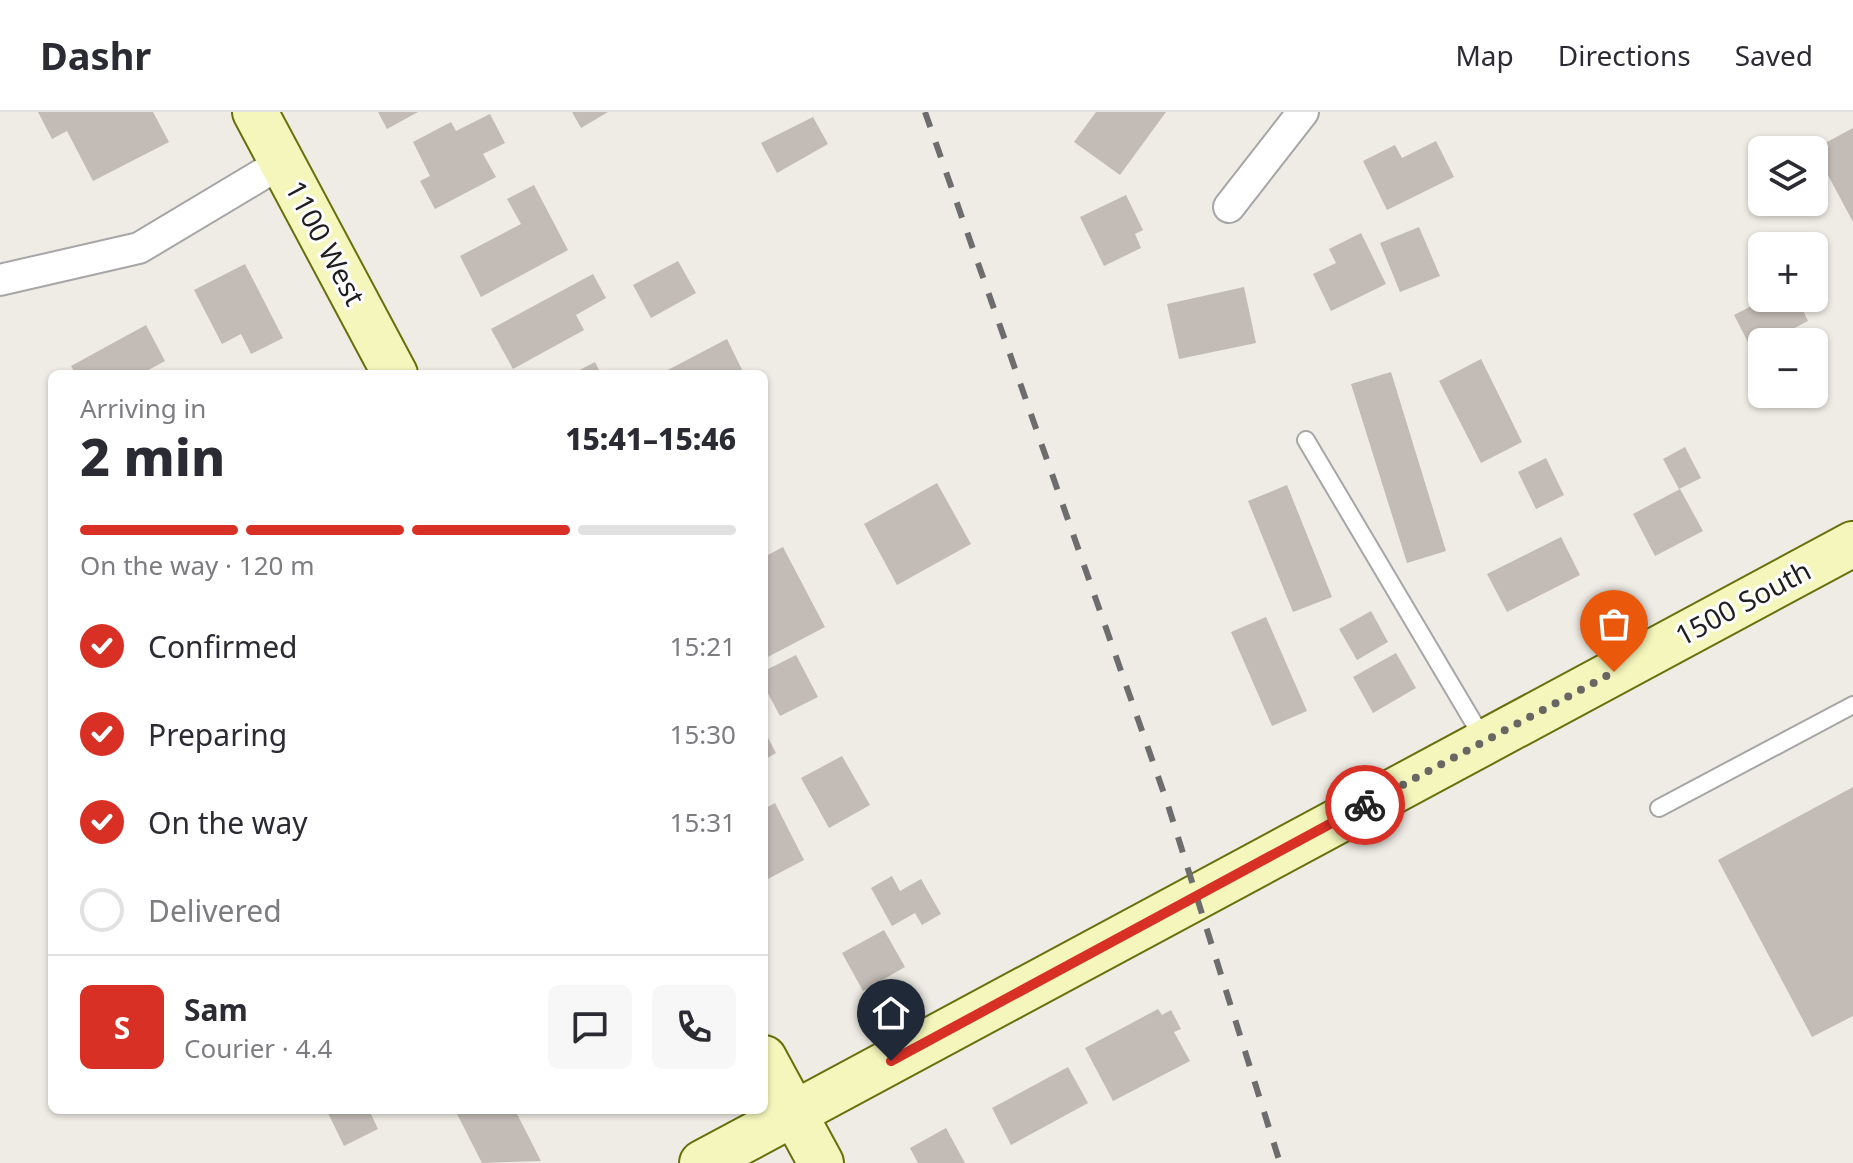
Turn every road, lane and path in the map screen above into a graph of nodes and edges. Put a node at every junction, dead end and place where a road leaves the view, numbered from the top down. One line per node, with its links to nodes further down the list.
1 (255, 112): 3 (street, 1100 West)
2 (1303, 112): 4 (street)
3 (281, 163): 5 (street); 6 (street, 1100 West)
4 (1229, 207)
5 (0, 280)
6 (393, 370)
7 (1306, 440): 10 (lane)
8 (1853, 544): 10 (street, 1500 South)
9 (1853, 705): 11 (lane)
10 (1485, 741): 13 (street, 1500 South)
11 (1659, 808)
12 (768, 1065): 13 (street)
13 (794, 1113): 14 (street, 1500 South); 15 (street)
14 (702, 1163)
15 (821, 1163)

